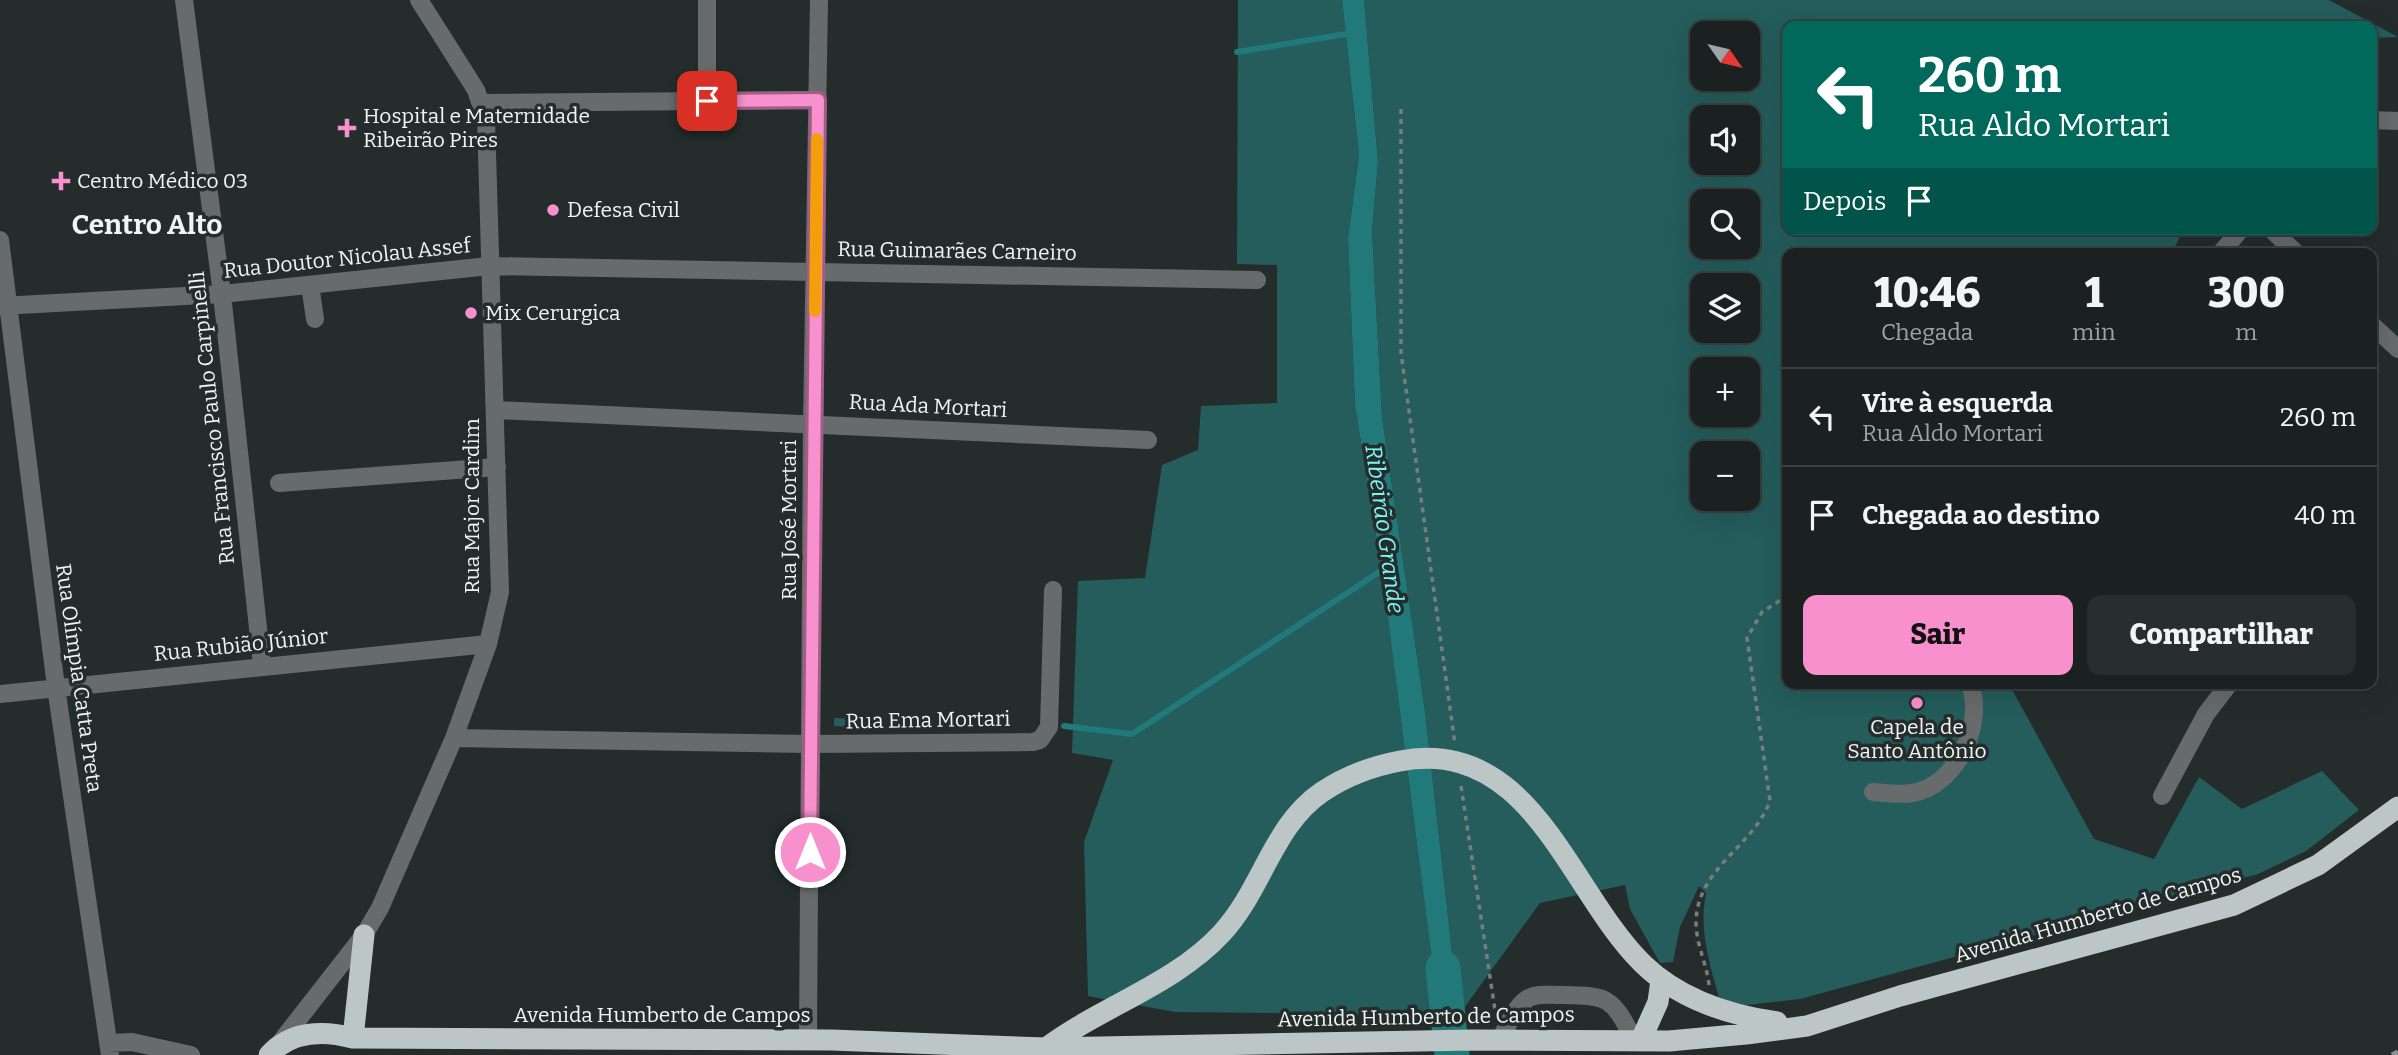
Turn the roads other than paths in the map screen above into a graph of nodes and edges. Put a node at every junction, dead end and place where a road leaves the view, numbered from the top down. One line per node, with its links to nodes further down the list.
1 (184, 0): 17 (street, Rua Francisco Paulo Carpinelli)
2 (419, 0): 7 (street, Rua Major Cardim)
3 (706, 0): 6 (street)
4 (819, 0): 5 (street, Rua José Mortari)
5 (818, 100): 6 (street); 14 (street, Rua José Mortari)
6 (707, 101): 7 (street)
7 (482, 103): 13 (street, Rua Major Cardim)
8 (2377, 120): 9 (street)
9 (2398, 121)
10 (2277, 235): 12 (street)
11 (0, 240): 18 (street, Rua Olímpia Catta Preta)
12 (2291, 248)
13 (489, 266): 14 (street, Rua Guimarães Carneiro); 16 (street, Rua Doutor Nicolau Assef); 22 (street, Rua Major Cardim)
14 (816, 270): 15 (street, Rua Guimarães Carneiro); 23 (street, Rua José Mortari)
15 (1257, 280)
16 (310, 285): 17 (street, Rua Doutor Nicolau Assef); 19 (street)
17 (222, 294): 18 (street, Rua Doutor Nicolau Assef); 29 (street, Rua Francisco Paulo Carpinelli)
18 (5, 306): 30 (street, Rua Olímpia Catta Preta)
19 (316, 319)
20 (2377, 330): 21 (street)
21 (2398, 349)
22 (496, 410): 23 (street, Rua Ada Mortari); 25 (street, Rua Major Cardim)
23 (812, 423): 24 (street, Rua Ada Mortari); 35 (street, Rua José Mortari)
24 (1148, 440)
25 (497, 467): 26 (street); 28 (street, Rua Major Cardim)
26 (279, 483)
27 (1053, 590): 35 (street, Rua Ema Mortari)
28 (488, 644): 29 (street, Rua Rubião Júnior); 34 (street, Rua Major Cardim)
29 (262, 665): 30 (street, Rua Rubião Júnior)
30 (56, 687): 33 (street, Rua Rubião Júnior); 48 (street, Rua Olímpia Catta Preta)
31 (1971, 689): 36 (street)
32 (2225, 689): 37 (street)
33 (0, 694)
34 (454, 738): 35 (street, Rua Ema Mortari); 39 (street, Rua Major Cardim)
35 (810, 744): 43 (street, Rua José Mortari)
36 (1873, 792)
37 (2162, 796)
38 (2394, 809): 41 (highway, Avenida Humberto de Campos)
39 (364, 935): 42 (highway); 49 (street, Rua Major Cardim)
40 (1661, 980): 41 (highway, Avenida Humberto de Campos); 45 (highway); 47 (highway, Avenida Humberto de Campos)
41 (1807, 1026): 45 (highway, Avenida Humberto de Campos)
42 (353, 1038): 46 (highway, Avenida Humberto de Campos); 49 (highway, Avenida Humberto de Campos)
43 (808, 1040): 46 (highway, Avenida Humberto de Campos); 47 (highway, Avenida Humberto de Campos)
44 (1500, 1040): 45 (highway, Avenida Humberto de Campos); 45 (street); 47 (highway, Avenida Humberto de Campos)
45 (1637, 1040)
46 (638, 1047)
47 (1046, 1048)
48 (109, 1049): 50 (street)
49 (274, 1050)
50 (191, 1055)

